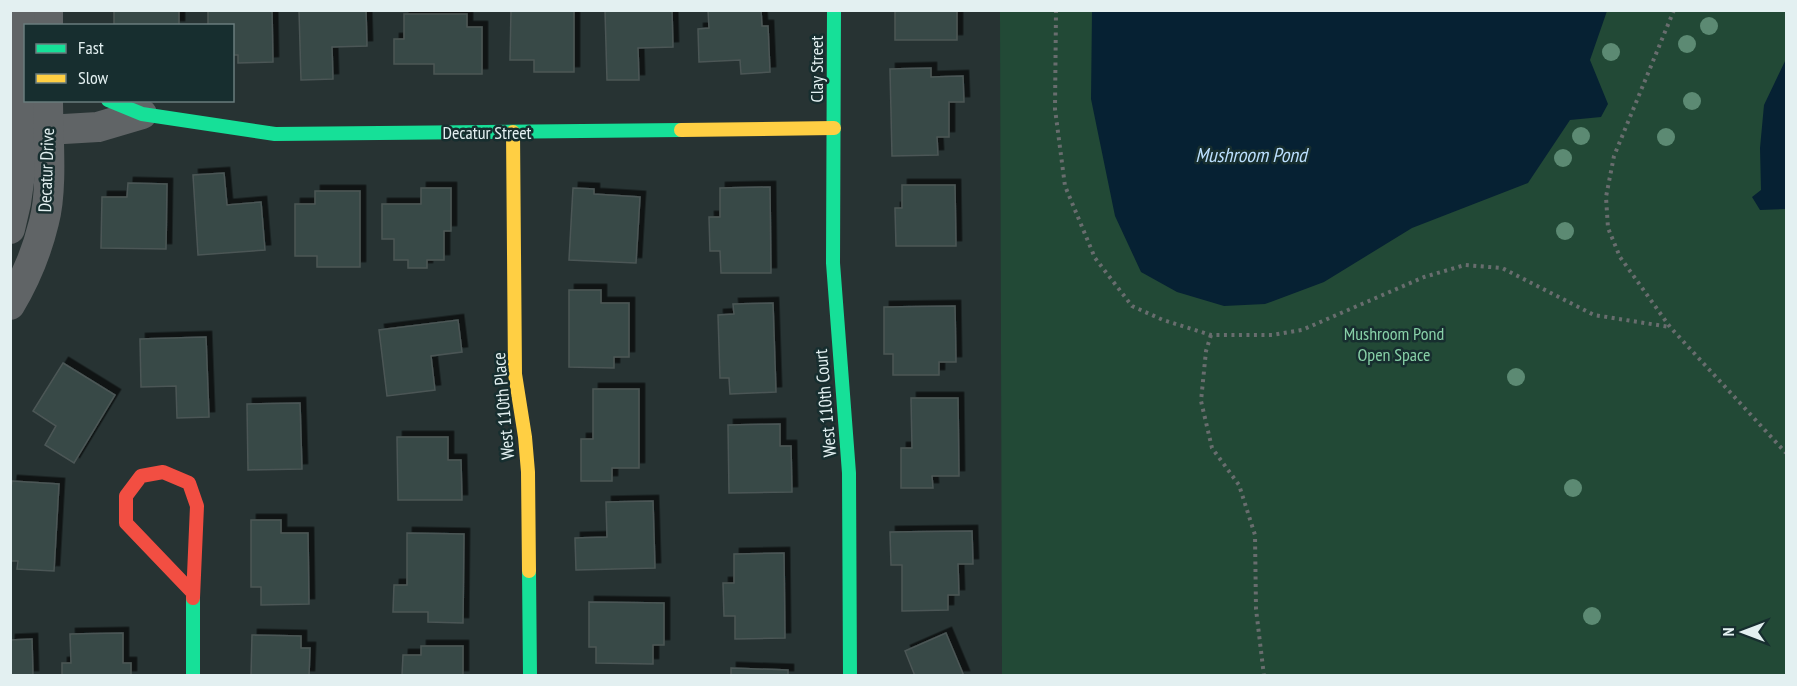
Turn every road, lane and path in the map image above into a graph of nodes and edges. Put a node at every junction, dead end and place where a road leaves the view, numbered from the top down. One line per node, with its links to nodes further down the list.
1 (20, 10): 5 (street, Decatur Drive)
2 (834, 10): 9 (street, Clay Street)
3 (1056, 10): 15 (path)
4 (1674, 10): 14 (path)
5 (24, 42)
6 (31, 102): 10 (street, Decatur Drive)
7 (113, 102): 8 (street, Decatur Street)
8 (142, 114): 10 (street, Decatur Street); 11 (street, Decatur Street)
9 (834, 128): 11 (street, Decatur Street); 20 (street, West 110th Court)
10 (35, 131): 12 (street, Decatur Drive); 13 (street, Decatur Drive)
11 (513, 132): 19 (street, West 110th Place)
12 (10, 229)
13 (10, 305)
14 (1670, 327): 15 (path); 16 (path)
15 (1210, 335): 21 (path)
16 (1786, 453)
17 (193, 593): 17 (street); 18 (street)
18 (193, 675)
19 (530, 675)
20 (850, 675)
21 (1264, 675)

